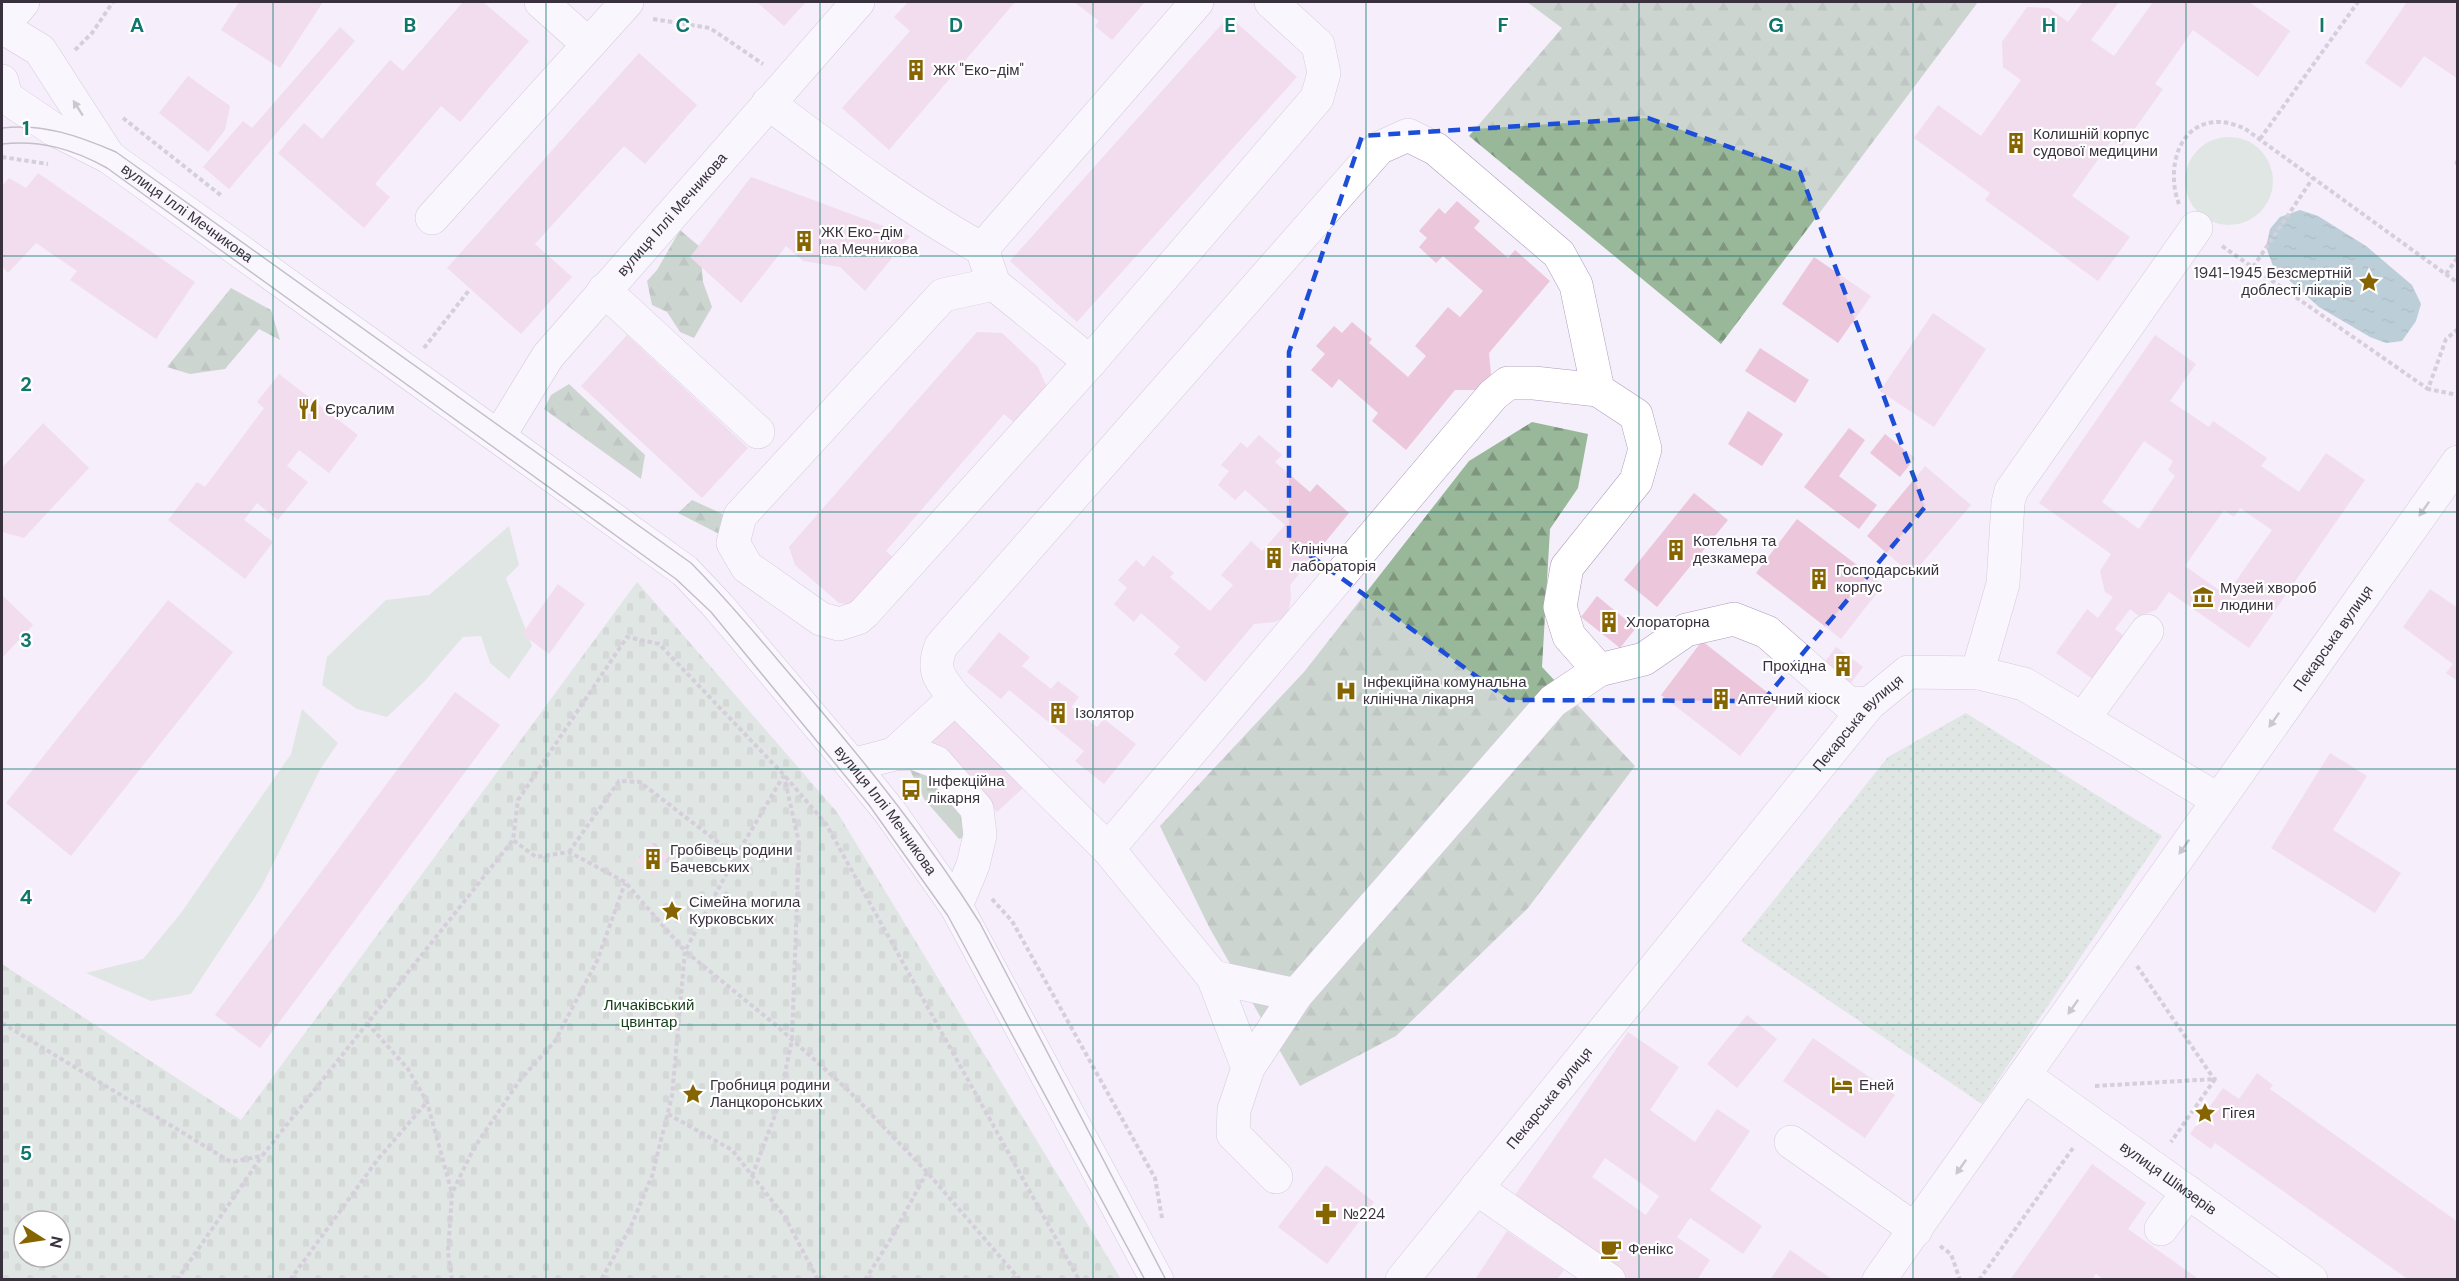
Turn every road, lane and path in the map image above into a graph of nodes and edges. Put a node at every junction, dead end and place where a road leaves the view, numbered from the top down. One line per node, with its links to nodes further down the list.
1 (23, 2): 9 (street)
2 (113, 2): 11 (path)
3 (541, 2): 10 (street)
4 (858, 2): 13 (street, вулиця Іллі Мечникова)
5 (1197, 2): 21 (street)
6 (1271, 2): 31 (street)
7 (2358, 2): 14 (path)
8 (622, 7): 10 (street); 13 (path)
9 (2, 28): 16 (street, вулиця Іллі Мечникова, one-way to 9)
10 (588, 44): 19 (street)
11 (70, 56)
12 (2, 81): 16 (street, вулиця Іллі Мечникова)
13 (778, 92): 21 (street); 28 (street, вулиця Іллі Мечникова)
14 (2260, 139): 18 (path); 20 (path)
15 (2, 157): 17 (path)
16 (109, 157): 36 (street, вулиця Іллі Мечникова)
17 (59, 165)
18 (2313, 178): 23 (path); 24 (path)
19 (432, 218)
20 (2196, 228): 23 (path); 40 (street)
21 (982, 249): 26 (street)
22 (2457, 257): 24 (path)
23 (2253, 267): 32 (path)
24 (2446, 274): 25 (path)
25 (2457, 283)
26 (994, 284): 31 (street); 31 (street)
27 (470, 289): 30 (path)
28 (604, 290): 35 (street); 36 (street, вулиця Іллі Мечникова)
29 (2457, 329): 32 (path)
30 (424, 348)
31 (1090, 362)
32 (2427, 389): 34 (path)
33 (1598, 390): 39 (street); 41 (street); 49 (street)
34 (2457, 395)
35 (758, 432)
36 (499, 436): 45 (street, вулиця Іллі Мечникова)
37 (2457, 462): 47 (street, Пекарська вулиця, one-way to 47)
38 (2147, 631): 43 (street)
39 (1599, 670): 42 (street); 58 (street)
40 (1979, 673): 42 (street, Пекарська вулиця); 43 (street, Пекарська вулиця)
41 (955, 699): 44 (street); 49 (street)
42 (1869, 704): 75 (street, Пекарська вулиця)
43 (2083, 719): 47 (street, Пекарська вулиця)
44 (894, 754): 45 (street); 52 (street)
45 (852, 765): 54 (street, вулиця Іллі Мечникова)
46 (784, 775): 48 (path); 51 (path); 61 (path); 89 (path)
47 (2217, 799): 63 (street, one-way to 63)
48 (513, 840): 50 (path); 60 (path)
49 (1108, 849): 57 (street)
50 (569, 852): 51 (path); 53 (path)
51 (736, 856): 55 (path)
52 (969, 872): 54 (street); 78 (path)
53 (625, 882): 55 (path); 77 (path)
54 (956, 906): 90 (street, вулиця Іллі Мечникова)
55 (685, 951): 61 (path); 67 (path)
56 (2133, 960): 64 (path)
57 (1213, 977): 58 (street); 62 (street)
58 (1296, 995): 62 (street)
59 (2, 1023): 70 (path)
60 (367, 1023): 66 (path); 70 (path)
61 (792, 1040): 72 (path); 73 (path)
62 (1248, 1068): 74 (street)
63 (2025, 1076): 68 (street, вулиця Шімзерів); 80 (street, one-way to 80)
64 (2215, 1079): 65 (path); 71 (path)
65 (2088, 1086)
66 (427, 1102): 77 (path); 83 (path)
67 (668, 1113): 73 (path); 85 (path)
68 (2091, 1123): 71 (street, вулиця Шімзерів); 95 (path)
69 (1791, 1142): 80 (street)
70 (262, 1156): 82 (path)
71 (2153, 1167): 76 (street, вулиця Шімзерів)
72 (927, 1172): 87 (path); 88 (path)
73 (752, 1176): 86 (path)
74 (1276, 1177)
75 (1476, 1188): 91 (street, Пекарська вулиця); 92 (street)
76 (2188, 1192): 79 (street); 96 (street, вулиця Шімзерів)
77 (452, 1193): 84 (path)
78 (1162, 1222)
79 (2161, 1229)
80 (1916, 1230): 93 (street)
81 (1951, 1254): 94 (path)
82 (177, 1280)
83 (290, 1280)
84 (452, 1280)
85 (601, 1280)
86 (818, 1280)
87 (865, 1280)
88 (1020, 1280)
89 (1079, 1280)
90 (1157, 1280)
91 (1402, 1280)
92 (1609, 1280)
93 (1879, 1280)
94 (1960, 1280)
95 (1979, 1280)
96 (2311, 1280)

